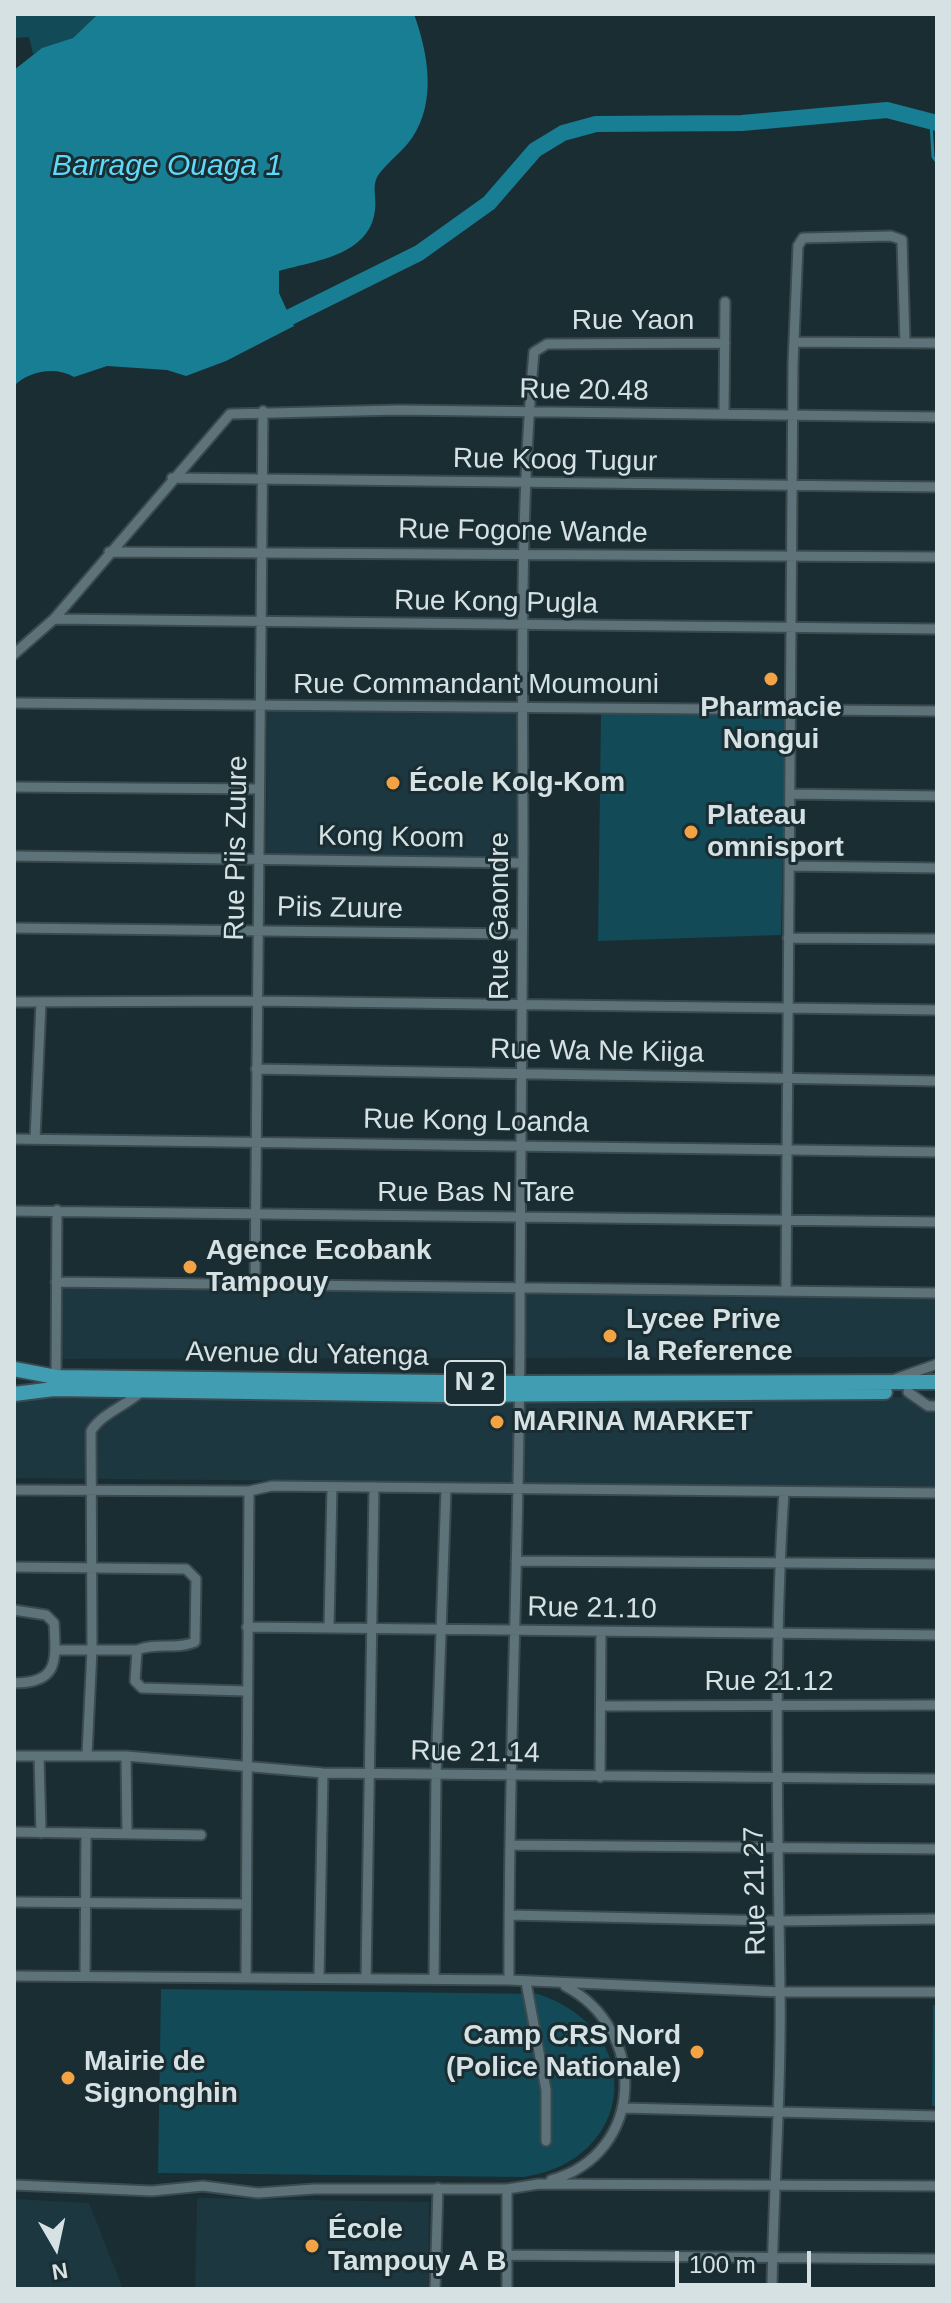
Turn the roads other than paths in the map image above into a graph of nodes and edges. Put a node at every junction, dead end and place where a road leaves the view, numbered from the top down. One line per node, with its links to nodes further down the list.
1 (725, 302): 3 (street)
2 (795, 342): 4 (street); 4 (street); 10 (street)
3 (725, 343): 6 (street, Rue Yaon); 9 (street)
4 (905, 343): 5 (street)
5 (937, 343)
6 (541, 345): 8 (street, Rue Gaondre)
7 (263, 411): 8 (street, Rue 20.48); 12 (street, Rue 20.48); 13 (street, Rue Piis Zuure)
8 (529, 412): 9 (street, Rue 20.48); 14 (street, Rue Gaondre)
9 (724, 414): 10 (street, Rue 20.48)
10 (793, 415): 11 (street, Rue 20.48); 15 (street)
11 (937, 417)
12 (172, 478): 13 (street, Rue Koog Tugur); 18 (street)
13 (263, 478): 14 (street, Rue Koog Tugur); 17 (street, Rue Piis Zuure)
14 (526, 483): 15 (street, Rue Koog Tugur); 19 (street, Rue Gaondre)
15 (793, 485): 16 (street, Rue Koog Tugur); 20 (street)
16 (937, 487)
17 (262, 551): 18 (street, Rue Fogone Wande); 19 (street, Rue Fogone Wande); 23 (street, Rue Piis Zuure)
18 (109, 552): 22 (street)
19 (526, 555): 20 (street, Rue Fogone Wande); 24 (street, Rue Gaondre)
20 (792, 556): 21 (street, Rue Fogone Wande); 25 (street)
21 (937, 557)
22 (54, 619): 23 (street, Rue Kong Pugla); 27 (street)
23 (262, 622): 24 (street, Rue Kong Pugla); 29 (street, Rue Piis Zuure)
24 (524, 625): 25 (street, Rue Kong Pugla); 30 (street, Rue Gaondre)
25 (792, 627): 26 (street, Rue Kong Pugla); 31 (street)
26 (937, 629)
27 (14, 654)
28 (14, 703): 29 (street, Rue Commandant Moumouni)
29 (260, 705): 30 (street, Rue Commandant Moumouni); 34 (street, Rue Piis Zuure)
30 (523, 707): 31 (street, Rue Commandant Moumouni); 39 (street, Rue Gaondre)
31 (791, 709): 32 (street, Rue Commandant Moumouni); 35 (street)
32 (937, 711)
33 (14, 787): 34 (street)
34 (259, 789): 38 (street, Rue Piis Zuure)
35 (791, 794): 36 (street); 40 (street)
36 (937, 796)
37 (14, 856): 38 (street, Kong Koom)
38 (258, 858): 39 (street, Kong Koom); 43 (street, Rue Piis Zuure)
39 (523, 863): 44 (street, Rue Gaondre)
40 (789, 866): 41 (street); 45 (street)
41 (937, 868)
42 (14, 928): 43 (street, Piis Zuure)
43 (258, 930): 44 (street, Piis Zuure); 47 (street, Rue Piis Zuure)
44 (522, 934): 50 (street, Rue Gaondre)
45 (788, 938): 46 (street); 51 (street)
46 (937, 939)
47 (256, 1001): 49 (street); 50 (street); 53 (street, Rue Piis Zuure)
48 (14, 1002): 49 (street)
49 (41, 1002): 58 (street)
50 (521, 1004): 51 (street); 54 (street, Rue Gaondre)
51 (787, 1007): 52 (street); 55 (street)
52 (937, 1010)
53 (256, 1069): 54 (street, Rue Wa Ne Kiiga); 59 (street, Rue Piis Zuure)
54 (521, 1073): 55 (street, Rue Wa Ne Kiiga); 60 (street, Rue Gaondre)
55 (786, 1078): 56 (street, Rue Wa Ne Kiiga); 61 (street)
56 (937, 1081)
57 (14, 1139): 58 (street, Rue Kong Loanda)
58 (35, 1139): 59 (street, Rue Kong Loanda)
59 (254, 1141): 60 (street, Rue Kong Loanda); 65 (street, Rue Piis Zuure)
60 (520, 1144): 61 (street, Rue Kong Loanda); 66 (street, Rue Gaondre)
61 (785, 1148): 62 (street, Rue Kong Loanda); 67 (street)
62 (937, 1152)
63 (57, 1210): 64 (street, Rue Bas N Tare); 65 (street, Rue Bas N Tare); 69 (street)
64 (14, 1211)
65 (254, 1214): 66 (street, Rue Bas N Tare); 70 (street, Rue Piis Zuure)
66 (519, 1216): 67 (street, Rue Bas N Tare); 71 (street, Rue Gaondre)
67 (784, 1219): 68 (street, Rue Bas N Tare); 72 (street)
68 (937, 1222)
69 (56, 1282): 70 (street); 76 (street)
70 (255, 1285): 71 (street)
71 (520, 1288): 72 (street); 80 (street, Rue Gaondre)
72 (786, 1290): 73 (street)
73 (937, 1293)
74 (937, 1364): 78 (street)
75 (14, 1369): 76 (main road, Avenue du Yatenga / N 2)
76 (56, 1377): 79 (main road, Avenue du Yatenga / N 2)
77 (937, 1382): 78 (main road, Avenue du Yatenga / N 2)
78 (884, 1383): 80 (main road, Avenue du Yatenga / N 2)
79 (192, 1385): 80 (main road, Avenue du Yatenga / N 2); 81 (main road, Avenue du Yatenga / N 2)
80 (520, 1389): 82 (main road, Avenue du Yatenga / N 2); 90 (street, Rue Gaondre)
81 (142, 1391): 84 (main road, Avenue du Yatenga / N 2); 89 (street)
82 (908, 1392): 83 (main road, Avenue du Yatenga / N 2); 85 (street)
83 (937, 1392)
84 (14, 1394)
85 (937, 1406)
86 (332, 1487): 87 (street); 92 (street); 102 (street)
87 (374, 1487): 88 (street); 103 (street)
88 (446, 1488): 90 (street); 104 (street)
89 (90, 1489): 91 (street); 92 (street); 99 (street)
90 (517, 1489): 93 (street); 95 (street, Rue Gaondre)
91 (14, 1490)
92 (249, 1491): 101 (street)
93 (784, 1492): 94 (street); 96 (street, Rue 21.27)
94 (937, 1493)
95 (516, 1561): 96 (street); 105 (street, Rue Gaondre)
96 (780, 1564): 97 (street); 107 (street, Rue 21.27)
97 (937, 1564)
98 (14, 1567): 99 (street)
99 (91, 1568): 109 (street); 111 (street)
100 (14, 1610): 110 (street)
101 (247, 1627): 102 (street, Rue 21.10); 113 (street)
102 (329, 1627): 103 (street, Rue 21.10)
103 (372, 1629): 104 (street, Rue 21.10); 123 (street)
104 (443, 1630): 105 (street, Rue 21.10); 124 (street)
105 (517, 1630): 106 (street, Rue 21.10); 125 (street, Rue Gaondre)
106 (601, 1632): 107 (street, Rue 21.10); 116 (street)
107 (779, 1634): 108 (street, Rue 21.10); 114 (street, Rue 21.27)
108 (937, 1635)
109 (92, 1649): 110 (street); 111 (street); 117 (street)
110 (56, 1650): 112 (street)
111 (137, 1650): 113 (street)
112 (14, 1683)
113 (246, 1691): 121 (street)
114 (778, 1703): 115 (street, Rue 21.12); 116 (street, Rue 21.12); 128 (street, Rue 21.27)
115 (937, 1705)
116 (601, 1706): 126 (street)
117 (87, 1755): 119 (street, Rue 21.14); 120 (street, Rue 21.14)
118 (14, 1756): 119 (street, Rue 21.14)
119 (39, 1756): 130 (street)
120 (126, 1756): 121 (street, Rue 21.14); 132 (street)
121 (248, 1766): 122 (street, Rue 21.14); 139 (street)
122 (323, 1773): 123 (street, Rue 21.14); 146 (street)
123 (369, 1774): 124 (street, Rue 21.14); 147 (street)
124 (436, 1775): 125 (street, Rue 21.14); 148 (street)
125 (510, 1776): 126 (street, Rue 21.14); 134 (street, Rue Gaondre)
126 (600, 1777): 128 (street, Rue 21.14)
127 (937, 1779): 128 (street, Rue 21.14)
128 (777, 1780): 135 (street, Rue 21.27)
129 (14, 1832): 130 (street)
130 (41, 1833): 131 (street)
131 (86, 1833): 132 (street); 138 (street)
132 (127, 1833): 133 (street)
133 (201, 1835)
134 (510, 1845): 135 (street); 140 (street, Rue Gaondre)
135 (777, 1849): 136 (street); 142 (street, Rue 21.27)
136 (937, 1849)
137 (14, 1902): 138 (street)
138 (85, 1904): 139 (street); 143 (street)
139 (246, 1904): 145 (street)
140 (509, 1915): 142 (street); 149 (street, Rue Gaondre)
141 (937, 1919): 142 (street)
142 (777, 1921): 152 (street, Rue 21.27)
143 (85, 1975): 144 (street); 145 (street)
144 (14, 1976)
145 (246, 1977): 146 (street)
146 (319, 1978): 147 (street)
147 (366, 1979): 148 (street)
148 (434, 1979): 149 (street)
149 (509, 1980): 150 (street)
150 (526, 1982): 151 (street); 157 (street)
151 (562, 1984): 152 (street); 154 (street)
152 (780, 1992): 153 (street); 155 (street, Rue 21.27)
153 (937, 1992)
154 (623, 2108): 155 (street); 158 (street)
155 (776, 2114): 156 (street); 160 (street, Rue 21.27)
156 (937, 2116)
157 (546, 2141)
158 (539, 2184): 160 (street); 163 (street)
159 (14, 2185): 162 (street)
160 (773, 2186): 161 (street); 165 (street, Rue 21.27)
161 (937, 2186)
162 (438, 2188): 163 (street); 167 (street)
163 (507, 2189): 164 (street)
164 (507, 2255): 165 (street); 168 (street)
165 (772, 2257): 166 (street); 169 (street, Rue 21.27)
166 (937, 2259)
167 (435, 2289)
168 (507, 2289)
169 (772, 2289)

